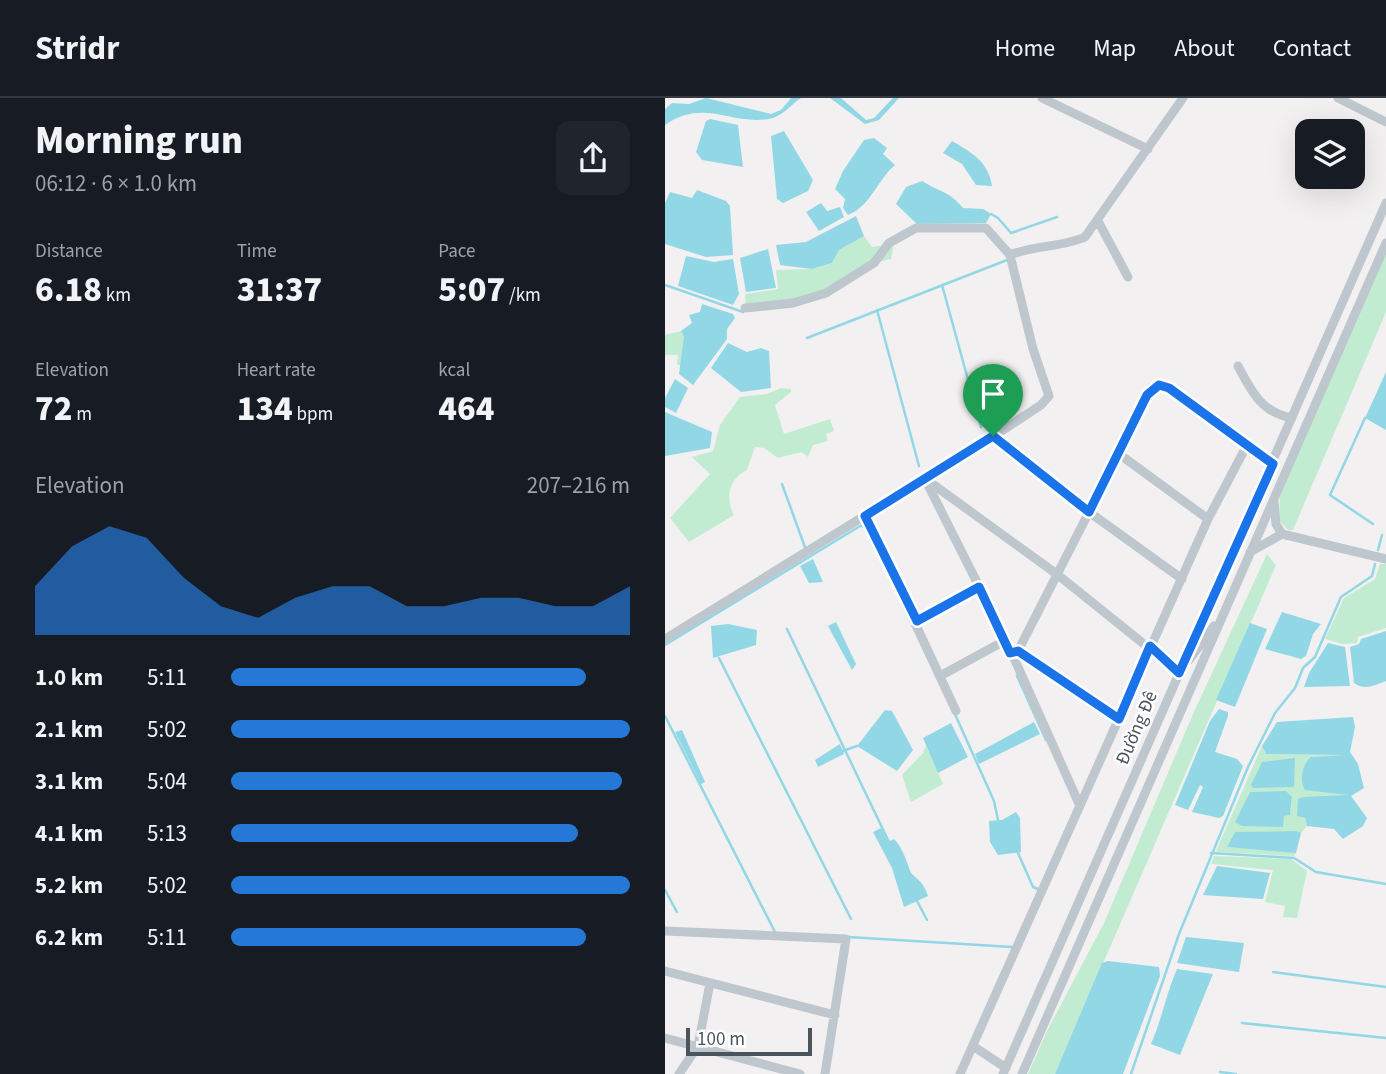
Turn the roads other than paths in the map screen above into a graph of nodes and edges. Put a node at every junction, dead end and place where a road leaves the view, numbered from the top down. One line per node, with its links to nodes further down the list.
1 (1042, 98): 5 (street)
2 (1183, 98): 5 (street)
3 (1338, 98): 4 (street)
4 (1386, 122)
5 (1148, 149): 7 (street)
6 (1386, 203): 13 (street, Đường Đê)
7 (1098, 222): 9 (street); 10 (street)
8 (1386, 243): 19 (street, Đường Đê)
9 (1010, 255): 11 (street); 14 (street)
10 (1128, 276)
11 (745, 308)
12 (1238, 366): 13 (street)
13 (1292, 418): 17 (street, Đường Đê)
14 (993, 436): 18 (street); 20 (street)
15 (1247, 445): 16 (street); 17 (street); 22 (street)
16 (1119, 454): 20 (street); 22 (street)
17 (1273, 464): 35 (street, Đường Đê)
18 (925, 479): 21 (street); 26 (street); 28 (street)
19 (1274, 498): 23 (street); 24 (street, Đường Đê)
20 (1089, 512): 26 (street); 27 (street)
21 (865, 516): 30 (street); 31 (street)
22 (1208, 519): 27 (street)
23 (1282, 534): 24 (street); 25 (street)
24 (1249, 553): 29 (street, Đường Đê)
25 (1386, 559)
26 (1058, 575): 33 (street); 34 (street)
27 (1182, 579): 33 (street)
28 (979, 587): 30 (street); 32 (street)
29 (1223, 614): 35 (street); 52 (street, Đường Đê)
30 (917, 621): 36 (street)
31 (665, 639)
32 (1006, 640): 34 (street); 36 (street)
33 (1150, 646): 35 (street); 38 (street)
34 (1014, 652): 38 (street); 39 (street)
35 (1179, 673): 47 (street, Đường Đê)
36 (940, 676): 37 (street)
37 (956, 711)
38 (1119, 719): 39 (street)
39 (1080, 806): 46 (street)
40 (665, 931): 43 (street)
41 (665, 971): 42 (street)
42 (710, 983): 43 (street); 45 (street)
43 (835, 1015): 50 (street)
44 (665, 1038): 45 (street)
45 (698, 1046): 48 (street); 49 (street)
46 (973, 1046): 47 (street); 51 (street)
47 (1005, 1071)
48 (679, 1074)
49 (800, 1074)
50 (825, 1074)
51 (960, 1074)
52 (1022, 1074)

